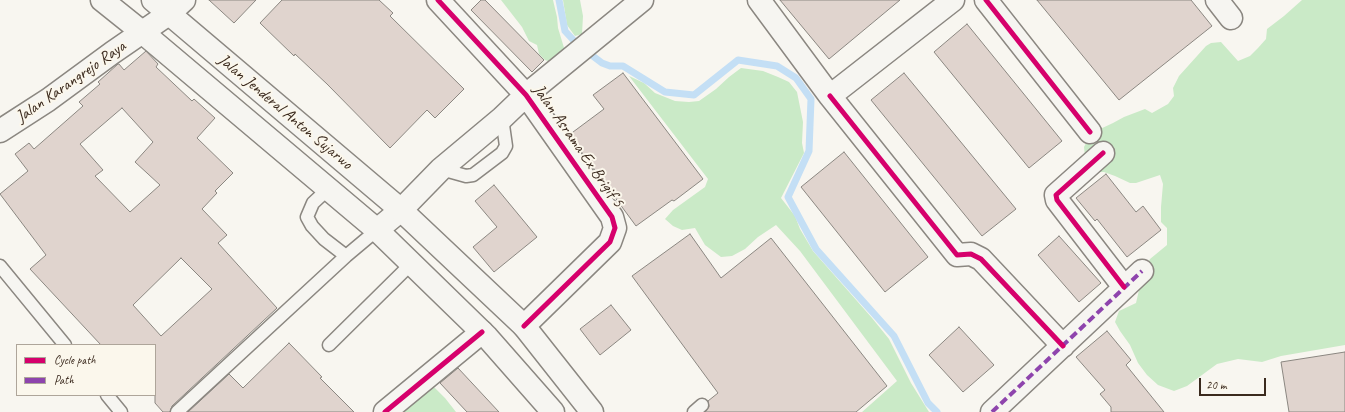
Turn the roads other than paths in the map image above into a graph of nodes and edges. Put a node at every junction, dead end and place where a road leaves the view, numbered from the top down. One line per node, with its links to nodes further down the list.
1 (102, 0): 11 (main road, Jalan Jenderal Anton Sujarwo)
2 (153, 0): 9 (main road, Jalan Jenderal Anton Sujarwo)
3 (438, 0): 12 (main road, Jalan Asrama Ex Brigif 5)
4 (642, 0): 12 (main road, Jalan Asrama Ex Brigif 5)
5 (759, 0): 13 (main road)
6 (953, 0): 13 (main road)
7 (986, 0): 15 (main road)
8 (1217, 0): 10 (main road)
9 (177, 7): 11 (main road, Jalan Karangrejo Raya); 18 (main road, Jalan Jenderal Anton Sujarwo)
10 (1231, 18)
11 (147, 36): 14 (main road, Jalan Karangrejo Raya); 17 (main road, Jalan Jenderal Anton Sujarwo)
12 (526, 95): 18 (main road, Jalan Asrama Ex Brigif 5); 25 (main road, Jalan Asrama Ex Brigif 5)
13 (830, 96): 29 (main road)
14 (0, 131)
15 (1090, 132)
16 (1103, 153): 24 (main road)
17 (328, 189): 19 (main road, Jalan Jenderal Anton Sujarwo); 20 (lane)
18 (401, 210): 19 (main road); 25 (main road, Jalan Jenderal Anton Sujarwo)
19 (377, 230): 20 (lane); 21 (main road, Jalan Jenderal Anton Sujarwo)
20 (346, 256): 32 (lane)
21 (412, 263): 26 (main road, Jalan Jenderal Anton Sujarwo); 28 (lane)
22 (0, 266): 27 (lane)
23 (1142, 271): 24 (main road)
24 (1124, 287): 29 (main road)
25 (524, 326): 35 (main road, Jalan Jenderal Anton Sujarwo)
26 (482, 332): 33 (main road); 34 (main road, Jalan Jenderal Anton Sujarwo)
27 (64, 344)
28 (329, 345)
29 (1063, 346): 36 (main road)
30 (108, 396): 31 (lane)
31 (121, 412)
32 (177, 412)
33 (385, 412)
34 (554, 412)
35 (592, 412)
36 (992, 412)

